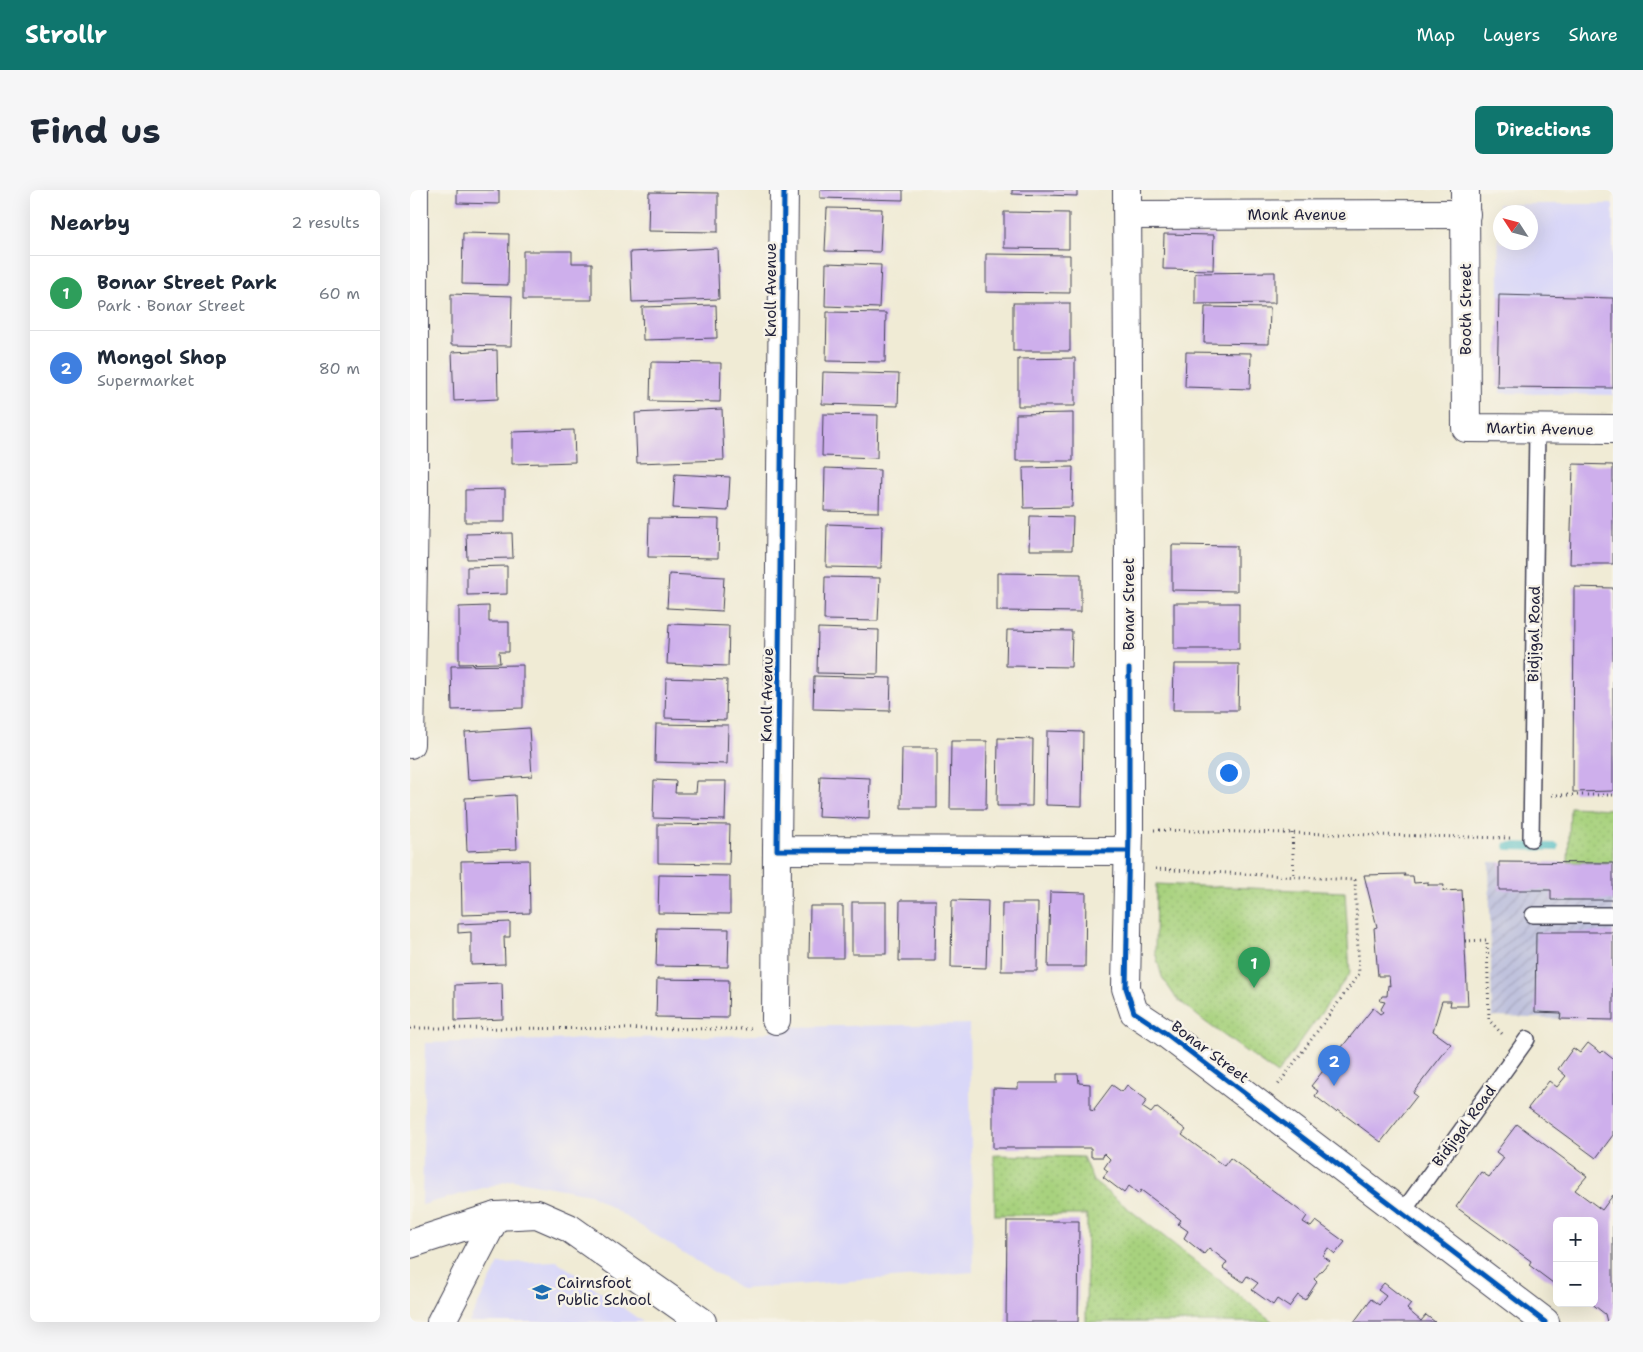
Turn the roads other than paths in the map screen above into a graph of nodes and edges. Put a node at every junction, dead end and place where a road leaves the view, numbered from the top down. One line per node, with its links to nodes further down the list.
1 (414, 190): 8 (street)
2 (784, 190): 12 (street, Knoll Avenue)
3 (1128, 202): 4 (street, Monk Avenue); 11 (street, Bonar Street)
4 (1465, 202): 5 (street, Booth Street)
5 (1466, 428): 6 (street, Martin Avenue)
6 (1537, 429): 7 (street, Martin Avenue); 10 (lane, Bidjigal Road)
7 (1613, 430)
8 (412, 504): 9 (street)
9 (410, 744)
10 (1531, 839)
11 (1128, 849): 12 (street); 17 (street, Bonar Street)
12 (777, 850): 15 (street, Knoll Avenue)
13 (1613, 915): 14 (lane)
14 (1534, 916)
15 (776, 1020)
16 (1522, 1045): 17 (lane, Bidjigal Road)
17 (1402, 1213): 22 (street, Bonar Street)
18 (496, 1216): 19 (street); 20 (street); 21 (street)
19 (410, 1242)
20 (441, 1322)
21 (702, 1322)
22 (1545, 1322)

